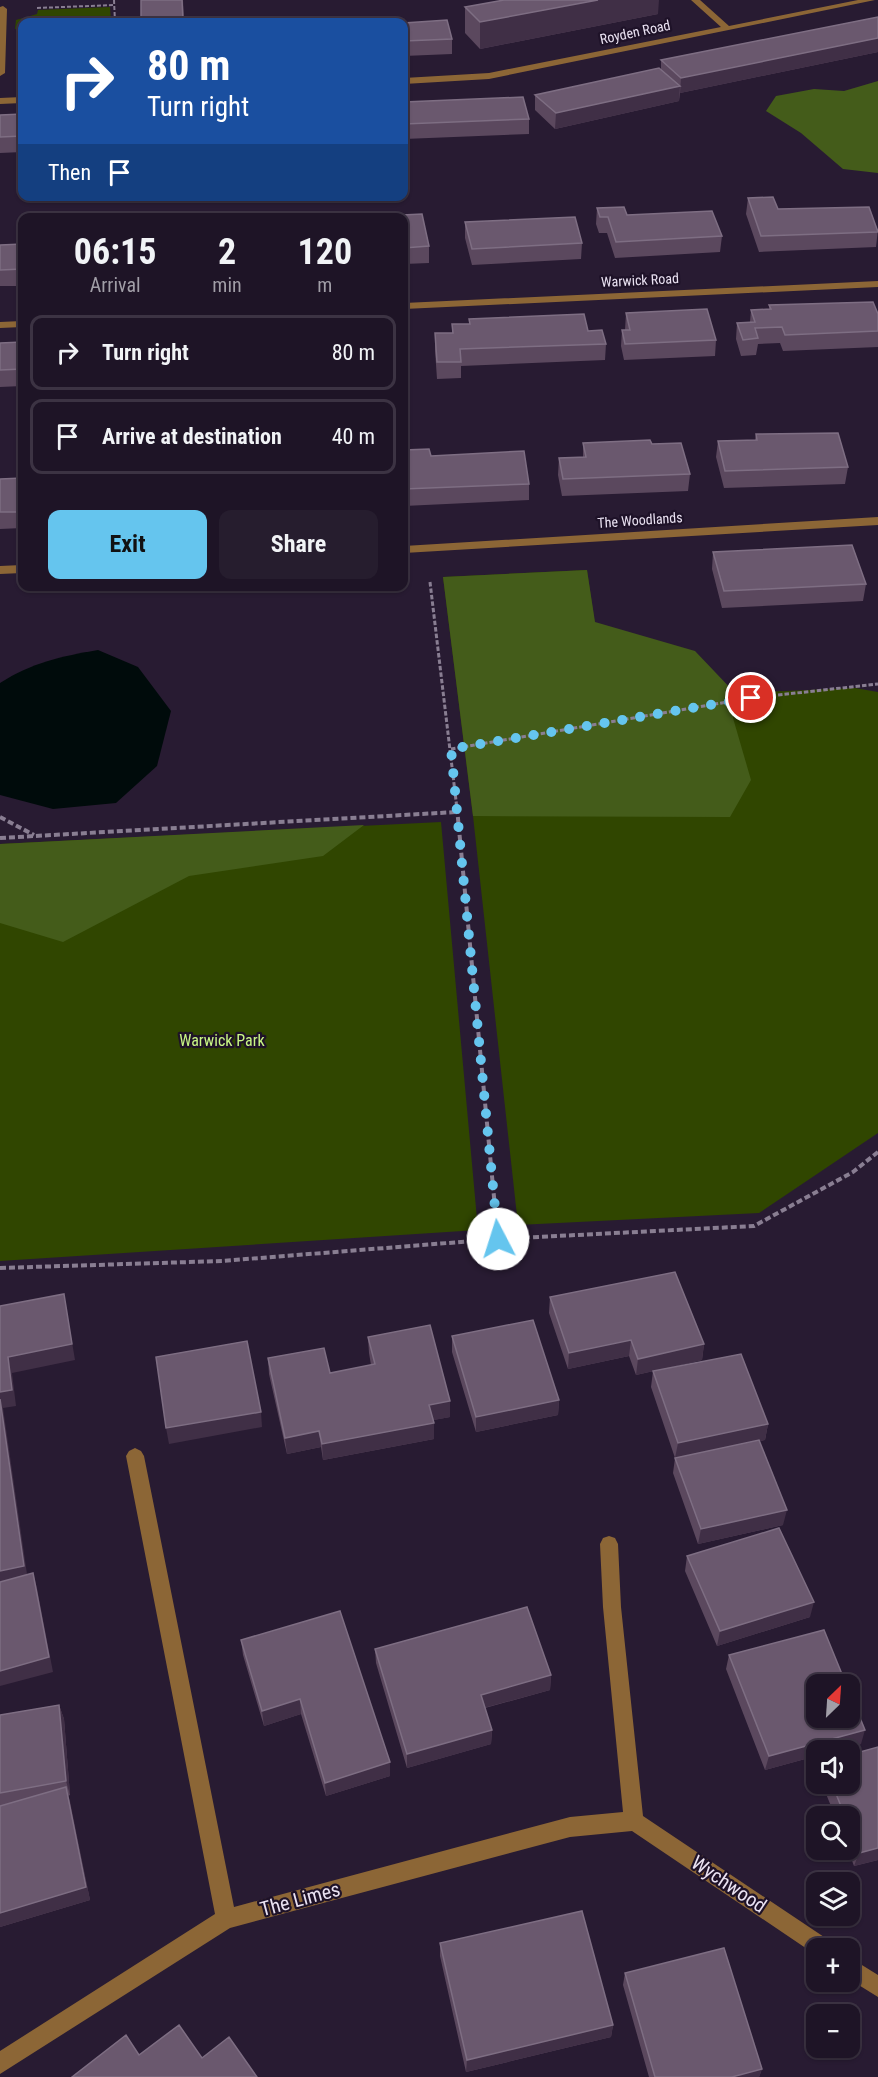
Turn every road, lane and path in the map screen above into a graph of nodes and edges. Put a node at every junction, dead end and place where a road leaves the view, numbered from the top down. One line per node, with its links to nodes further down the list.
1 (114, 0): 4 (path)
2 (695, 0): 7 (street)
3 (871, 0): 7 (street, Royden Road)
4 (114, 5): 5 (path); 6 (path)
5 (3, 9): 8 (street)
6 (115, 18)
7 (726, 27): 9 (street, Royden Road)
8 (0, 73)
9 (408, 81)
10 (18, 100): 11 (street)
11 (0, 101)
12 (878, 284): 13 (street, Warwick Road)
13 (408, 306)
14 (18, 324): 15 (street)
15 (0, 325)
16 (878, 521): 17 (street, The Woodlands)
17 (426, 549): 18 (street, The Woodlands); 22 (path)
18 (408, 550)
19 (18, 569): 20 (street)
20 (0, 570)
21 (878, 684): 22 (path)
22 (451, 749): 23 (path)
23 (456, 812): 25 (path); 28 (path)
24 (0, 817): 25 (path)
25 (35, 836): 26 (path)
26 (0, 838)
27 (878, 1152): 28 (path)
28 (498, 1239): 29 (path)
29 (0, 1268)
30 (135, 1456): 33 (street)
31 (609, 1544): 32 (street)
32 (634, 1821): 33 (street, The Limes); 34 (street, Wychwood)
33 (226, 1919): 37 (street, The Limes)
34 (808, 1938)
35 (860, 1975): 36 (street)
36 (878, 1987)
37 (0, 2062)

